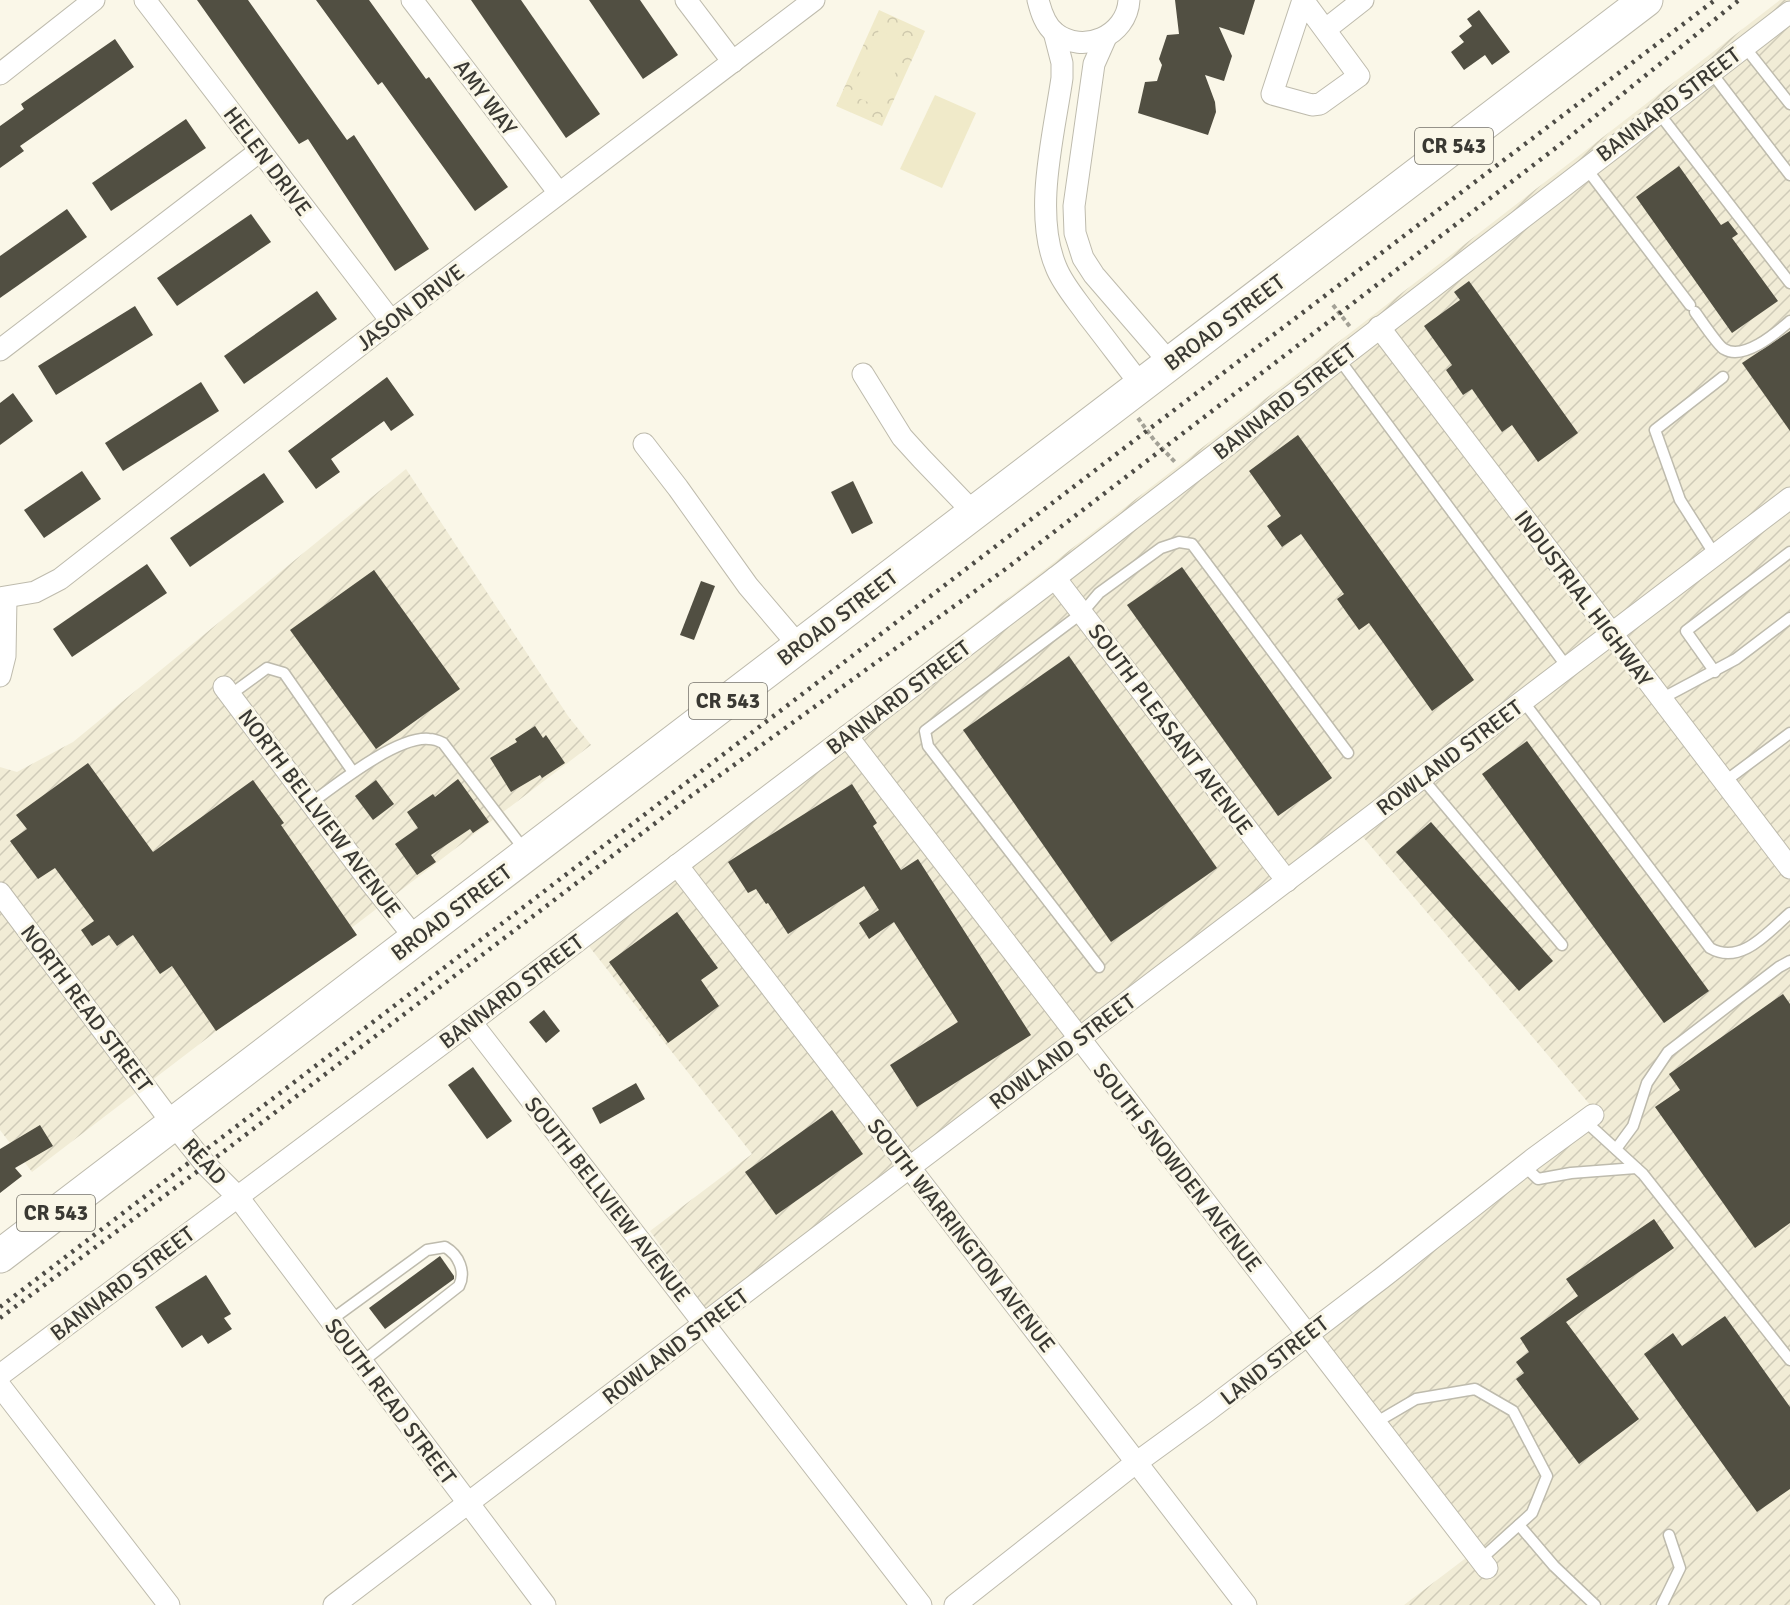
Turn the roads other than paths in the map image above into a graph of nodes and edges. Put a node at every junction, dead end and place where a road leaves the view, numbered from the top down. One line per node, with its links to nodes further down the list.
1 (94, 0): 18 (street)
2 (145, 0): 21 (street, HELEN DRIVE)
3 (412, 0): 24 (street, AMY WAY)
4 (686, 0): 16 (street)
5 (814, 0): 16 (street, JASON DRIVE)
6 (1038, 0): 13 (street)
7 (1129, 0): 14 (street)
8 (1303, 0): 12 (street); 12 (street)
9 (1363, 0): 12 (street)
10 (1646, 0): 33 (main road, BROAD STREET / CR 543)
11 (1790, 12): 15 (street, BANNARD STREET)
12 (1326, 29)
13 (1054, 32): 14 (street); 26 (street)
14 (1106, 37): 25 (street)
15 (1744, 46): 17 (street, BANNARD STREET); 19 (lane)
16 (733, 62): 24 (street, JASON DRIVE)
17 (1711, 72): 20 (street, BANNARD STREET); 23 (lane)
18 (0, 74)
19 (1790, 104)
20 (1658, 112): 22 (street, BANNARD STREET); 27 (lane)
21 (260, 151): 28 (street, HELEN DRIVE); 31 (street)
22 (1586, 167): 29 (lane); 30 (street, BANNARD STREET)
23 (1790, 175)
24 (560, 193): 28 (street, JASON DRIVE)
25 (1082, 253): 26 (street); 33 (street)
26 (1053, 260): 36 (street)
27 (1790, 283)
28 (391, 321): 43 (street, JASON DRIVE)
29 (1790, 321)
30 (1379, 327): 32 (street, BANNARD STREET); 46 (street, INDUSTRIAL HIGHWAY)
31 (0, 350)
32 (1339, 359): 42 (street, BANNARD STREET); 48 (lane)
33 (1170, 363): 36 (main road, BROAD STREET / CR 543)
34 (863, 374): 39 (street)
35 (1723, 377): 41 (lane)
36 (1141, 385): 39 (main road, BROAD STREET / CR 543)
37 (644, 444): 47 (street)
38 (1790, 498): 41 (street, ROWLAND STREET)
39 (974, 513): 47 (main road, BROAD STREET / CR 543)
40 (1790, 552): 49 (lane)
41 (1715, 555): 46 (street, ROWLAND STREET)
42 (1055, 578): 44 (street, SOUTH PLEASANT AVENUE); 54 (street, BANNARD STREET)
43 (3, 598): 50 (street)
44 (1082, 613): 56 (lane); 64 (street, SOUTH PLEASANT AVENUE); 70 (lane)
45 (1790, 618): 49 (lane)
46 (1612, 634): 48 (street, ROWLAND STREET); 52 (street, INDUSTRIAL HIGHWAY)
47 (800, 646): 61 (main road, BROAD STREET / CR 543)
48 (1567, 667): 53 (street, ROWLAND STREET)
49 (1714, 672): 52 (lane)
50 (0, 676)
51 (227, 691): 57 (lane); 60 (street, NORTH BELLVIEW AVENUE)
52 (1661, 699): 59 (street, INDUSTRIAL HIGHWAY)
53 (1523, 701): 58 (street, ROWLAND STREET); 66 (lane)
54 (847, 736): 62 (street, BANNARD STREET); 72 (street, SOUTH SNOWDEN AVENUE)
55 (1789, 736): 59 (lane)
56 (1348, 753)
57 (353, 772): 60 (lane); 61 (lane)
58 (1422, 778): 64 (street, ROWLAND STREET); 68 (lane)
59 (1724, 782): 63 (street, INDUSTRIAL HIGHWAY)
60 (311, 803): 67 (street, NORTH BELLVIEW AVENUE)
61 (527, 854): 67 (main road, BROAD STREET / CR 543)
62 (677, 865): 71 (street, BANNARD STREET); 77 (street, SOUTH WARRINGTON AVENUE)
63 (1790, 868)
64 (1287, 881): 72 (street, ROWLAND STREET)
65 (0, 893): 74 (street, NORTH READ STREET)
66 (1790, 913)
67 (416, 939): 74 (main road, BROAD STREET / CR 543)
68 (1562, 945)
69 (1790, 961): 75 (lane)
70 (1099, 966)
71 (471, 1022): 79 (street, BANNARD STREET); 82 (street, SOUTH BELLVIEW AVENUE)
72 (1079, 1038): 77 (street, ROWLAND STREET); 83 (street, SOUTH SNOWDEN AVENUE)
73 (1589, 1118): 75 (lane); 76 (street, LAND STREET)
74 (173, 1124): 79 (street, READ); 80 (main road, BROAD STREET / CR 543)
75 (1616, 1149): 78 (lane)
76 (1524, 1166): 78 (lane); 83 (street, LAND STREET)
77 (910, 1167): 82 (street, ROWLAND STREET); 89 (street, SOUTH WARRINGTON AVENUE)
78 (1636, 1168): 84 (lane)
79 (237, 1197): 81 (street, SOUTH READ STREET); 86 (street, BANNARD STREET)
80 (0, 1256)
81 (331, 1320): 85 (street, SOUTH READ STREET); 85 (lane)
82 (704, 1324): 90 (street, ROWLAND STREET); 97 (street, SOUTH BELLVIEW AVENUE)
83 (1306, 1334): 88 (street, SOUTH SNOWDEN AVENUE); 89 (street, LAND STREET)
84 (1790, 1360)
85 (362, 1362): 90 (street, SOUTH READ STREET)
86 (0, 1375)
87 (0, 1386): 94 (street)
88 (1375, 1423): 91 (lane); 93 (street, SOUTH SNOWDEN AVENUE)
89 (1136, 1462): 98 (street, LAND STREET); 99 (street, SOUTH WARRINGTON AVENUE)
90 (468, 1503): 95 (street, ROWLAND STREET); 96 (street, SOUTH READ STREET)
91 (1519, 1526): 93 (lane); 100 (lane)
92 (1669, 1535): 101 (lane)
93 (1483, 1564)
94 (169, 1605)
95 (334, 1605)
96 (545, 1605)
97 (921, 1605)
98 (955, 1605)
99 (1246, 1605)
100 (1594, 1605)
101 (1662, 1605)

